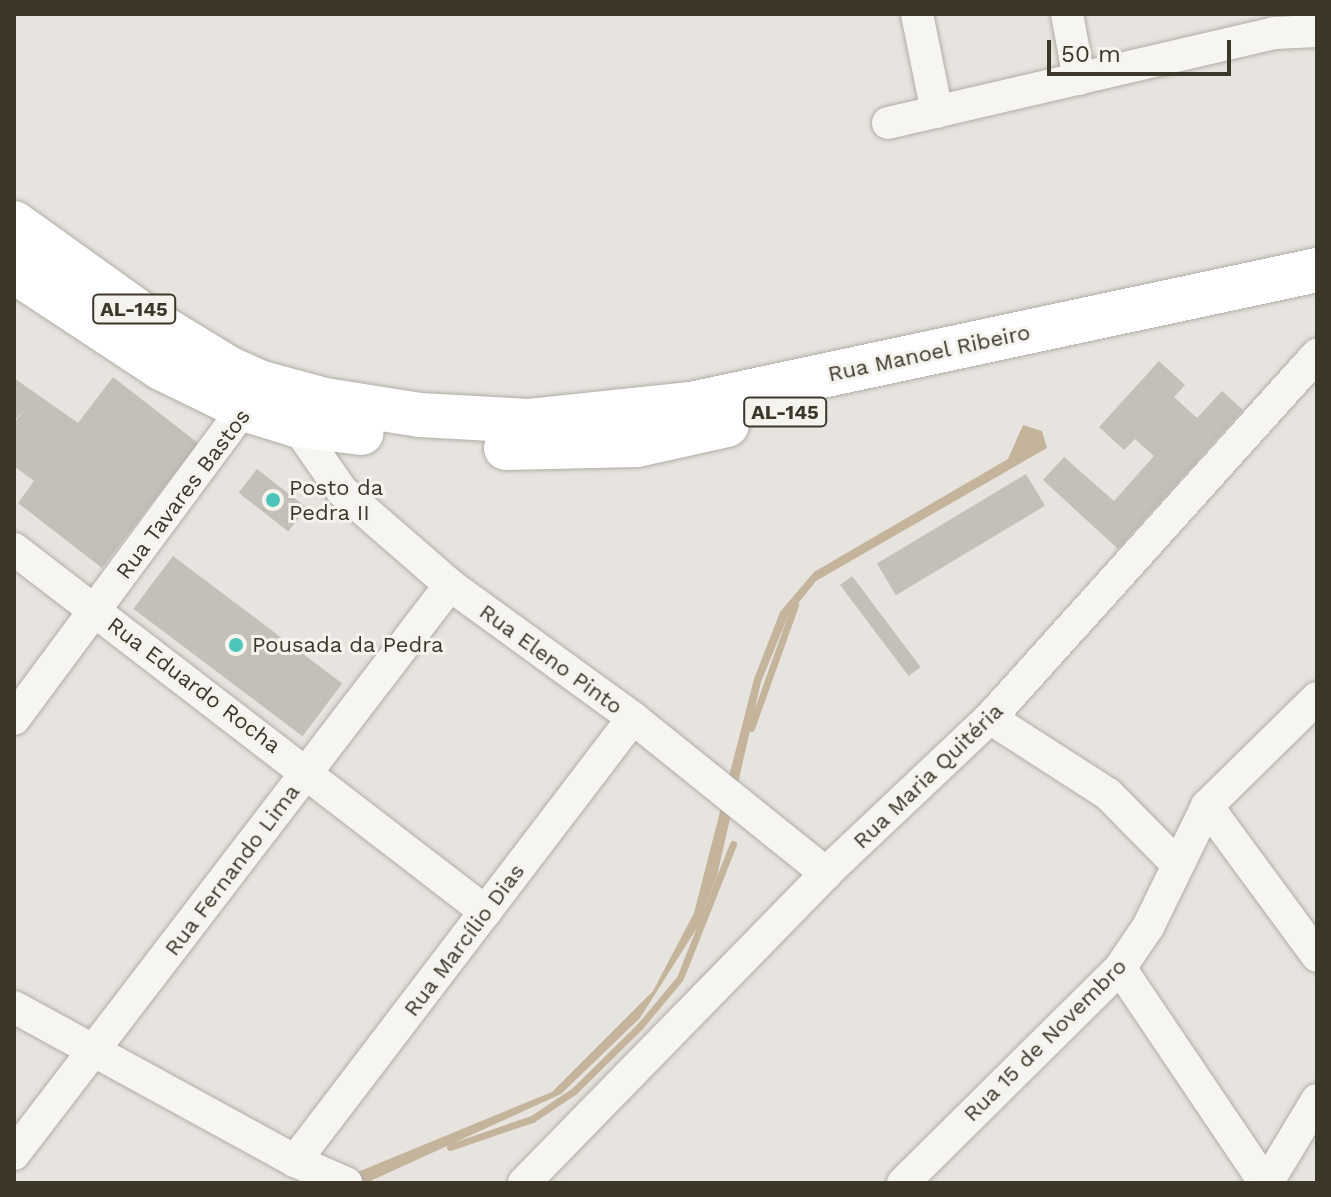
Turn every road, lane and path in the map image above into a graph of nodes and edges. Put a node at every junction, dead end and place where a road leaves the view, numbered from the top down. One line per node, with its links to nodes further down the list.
1 (917, 14): 6 (street)
2 (1067, 14): 5 (street)
3 (1272, 24): 4 (street); 5 (street)
4 (1317, 31)
5 (1079, 79): 6 (street)
6 (937, 112): 7 (street)
7 (888, 123)
8 (14, 223): 13 (highway, Rua Manoel Ribeiro / AL-145)
9 (1317, 270): 13 (highway, Rua Manoel Ribeiro / AL-145)
10 (17, 278): 13 (highway, Rua Manoel Ribeiro / AL-145)
11 (1317, 293): 14 (highway, Rua Manoel Ribeiro / AL-145)
12 (1317, 355): 20 (street, Rua Maria Quitéria)
13 (254, 396): 14 (highway, Rua Manoel Ribeiro / AL-145); 17 (street, Rua Tavares Bastos)
14 (296, 425): 16 (street, Rua Eleno Pinto)
15 (14, 549): 17 (street, Rua Eduardo Rocha)
16 (450, 585): 19 (street, Rua Eleno Pinto); 22 (street, Rua Fernando Lima)
17 (96, 610): 21 (street, Rua Tavares Bastos); 22 (street, Rua Eduardo Rocha)
18 (1317, 698): 23 (street, Rua 15 de Novembro)
19 (633, 718): 25 (street, Rua Eleno Pinto); 26 (street, Rua Marcílio Dias)
20 (990, 718): 24 (street); 25 (street, Rua Maria Quitéria)
21 (14, 719)
22 (307, 771): 26 (street, Rua Eduardo Rocha); 30 (street, Rua Fernando Lima)
23 (1207, 806): 24 (street, Rua 15 de Novembro); 27 (street)
24 (1176, 863): 28 (street, Rua 15 de Novembro)
25 (826, 873): 34 (street, Rua Maria Quitéria)
26 (486, 912): 33 (street, Rua Marcílio Dias)
27 (1317, 956)
28 (1120, 968): 35 (street, Rua 15 de Novembro); 36 (street)
29 (19, 1006): 30 (street)
30 (95, 1049): 32 (street, Rua Fernando Lima); 33 (street)
31 (1317, 1100): 36 (street)
32 (14, 1154)
33 (323, 1176)
34 (524, 1183)
35 (903, 1183)
36 (1266, 1183)

